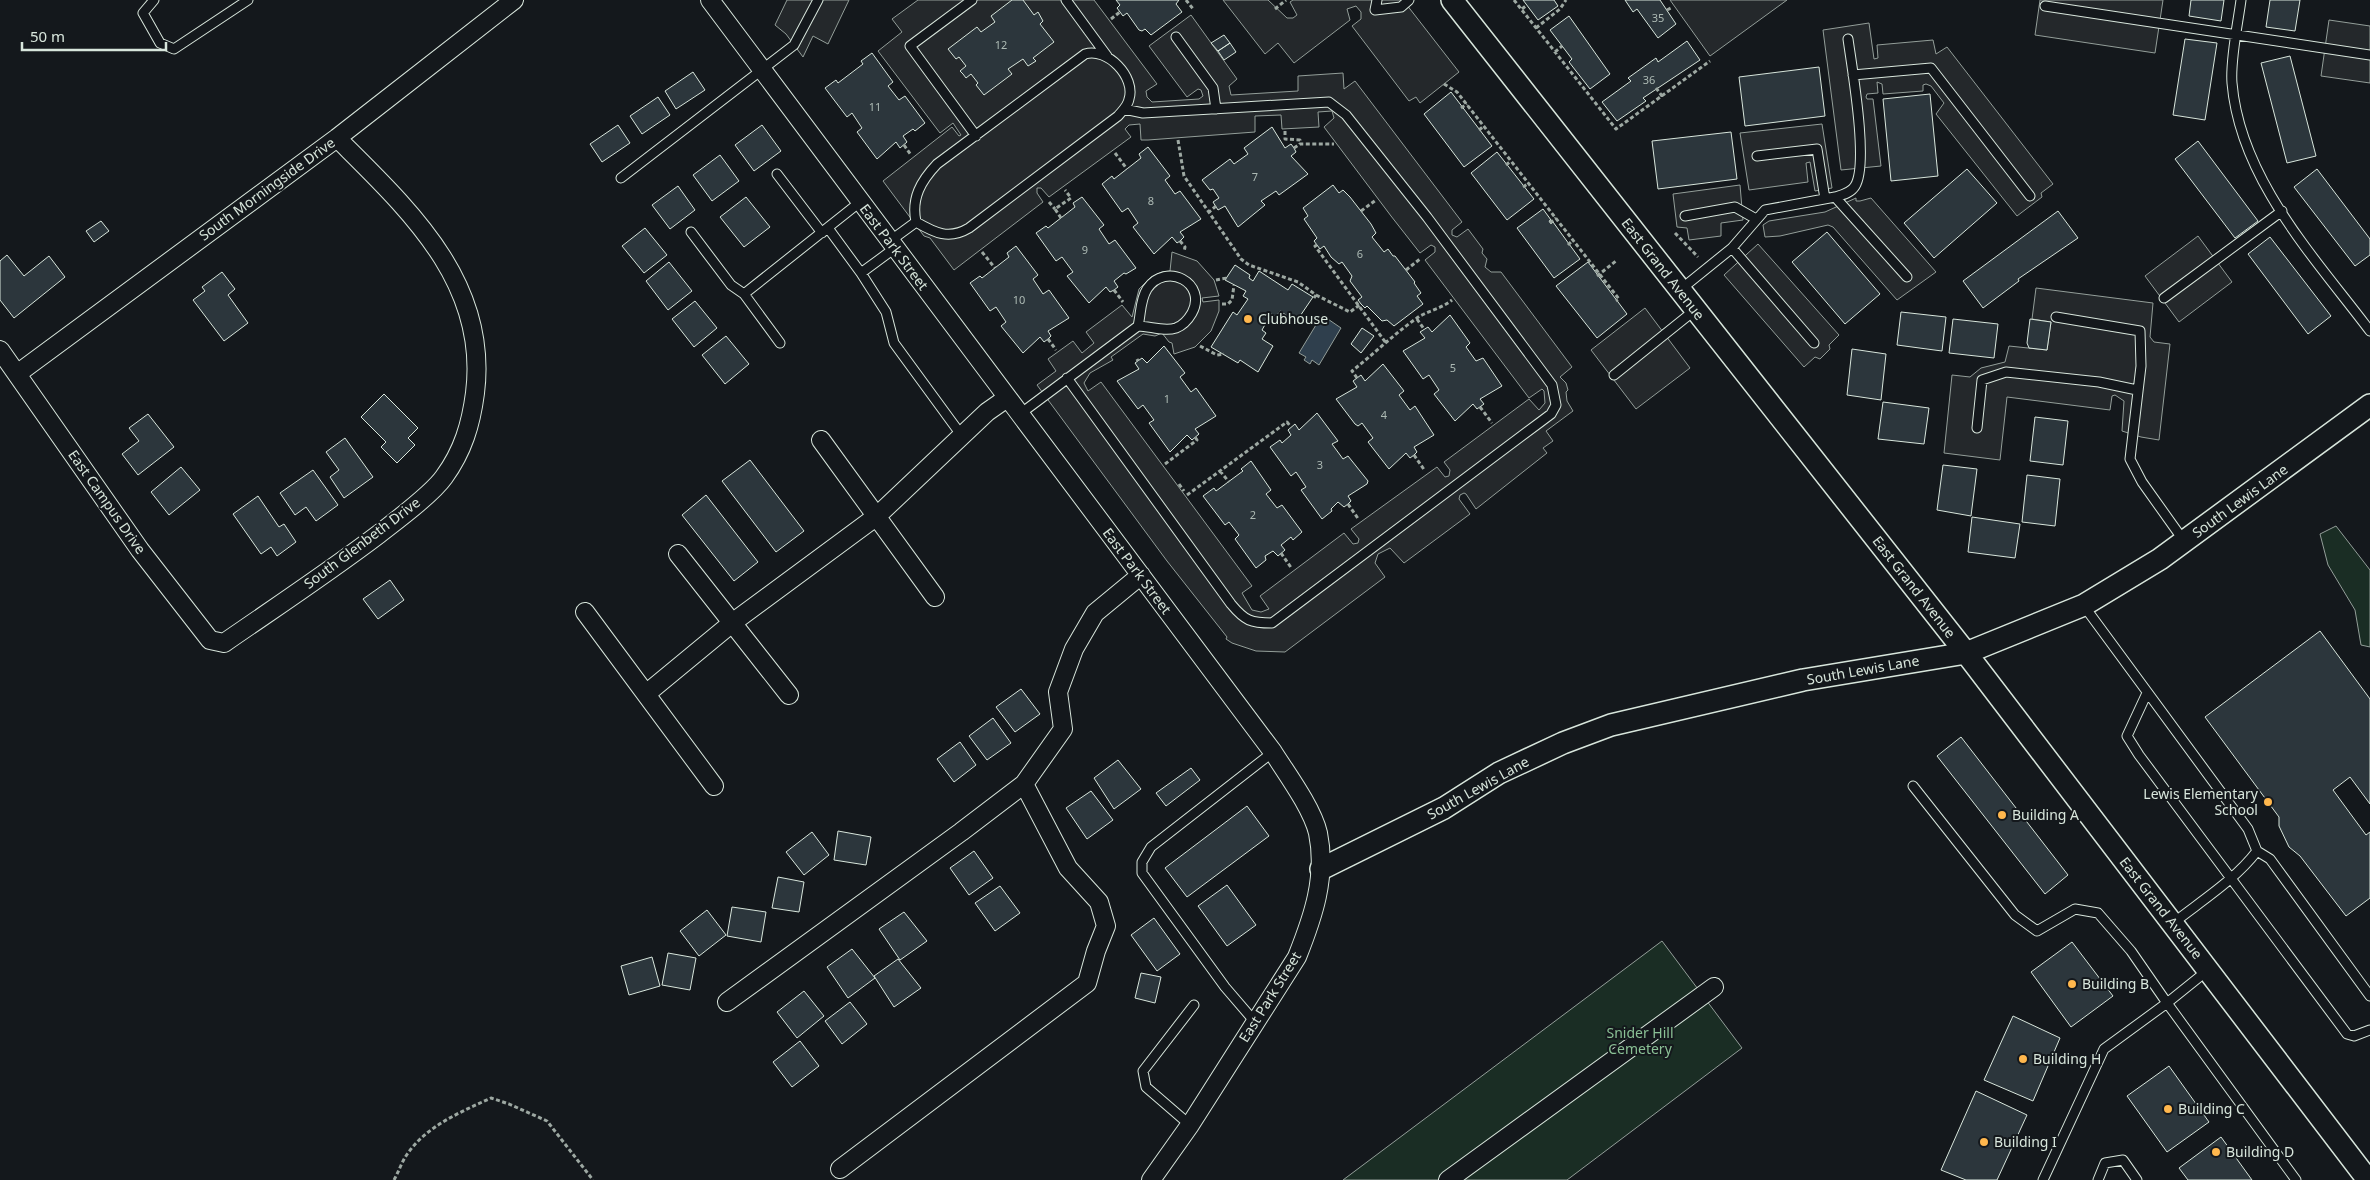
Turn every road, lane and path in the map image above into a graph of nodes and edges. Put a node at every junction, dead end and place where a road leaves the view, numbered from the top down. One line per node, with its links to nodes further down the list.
1 (154, 0): 2 (lane)
2 (248, 0)
3 (514, 0): 51 (street, South Morningside Drive)
4 (710, 0): 35 (street, East Park Street)
5 (818, 0): 35 (lane)
6 (972, 0): 50 (lane)
7 (1066, 0): 32 (lane)
8 (1186, 0): 21 (path)
9 (1286, 0): 19 (path)
10 (1377, 0): 11 (lane)
11 (1409, 0)
12 (1452, 0): 108 (street, East Grand Avenue)
13 (1514, 0): 20 (path)
14 (1566, 0): 25 (path)
15 (2241, 0): 26 (lane)
16 (1527, 5): 20 (path)
17 (2045, 6): 26 (lane)
18 (1671, 8): 22 (path)
19 (1275, 9)
20 (1522, 9): 25 (path)
21 (1194, 10)
22 (1667, 10)
23 (1120, 12): 24 (path)
24 (1111, 19)
25 (1536, 28): 30 (path)
26 (2237, 34): 31 (lane); 77 (lane)
27 (1176, 37): 44 (lane)
28 (1848, 39): 37 (lane)
29 (1562, 46): 30 (path)
30 (1555, 52): 46 (path)
31 (2370, 55)
32 (1108, 57): 43 (lane); 50 (lane)
33 (1710, 61): 36 (path)
34 (1688, 69): 36 (path)
35 (762, 70): 64 (lane); 72 (street, East Park Street)
36 (1692, 74): 40 (path)
37 (1853, 75): 68 (lane); 69 (lane)
38 (1444, 84): 41 (path)
39 (1656, 88): 40 (path)
40 (1662, 96): 46 (path)
41 (1466, 104): 42 (path); 47 (path)
42 (1461, 108)
43 (1124, 109): 44 (lane); 83 (lane)
44 (1216, 109): 132 (lane)
45 (1631, 112): 46 (path)
46 (1634, 116)
47 (1484, 126): 48 (path); 60 (path)
48 (1479, 130)
49 (1285, 131): 53 (path)
50 (976, 136): 83 (lane)
51 (337, 138): 130 (street, South Morningside Drive); 165 (street, South Glenbeth Drive)
52 (1178, 140): 78 (path)
53 (1300, 144): 54 (path); 56 (path)
54 (1334, 144)
55 (904, 145): 58 (path)
56 (1294, 148)
57 (1115, 153): 62 (path)
58 (911, 155)
59 (1757, 156): 70 (lane)
60 (1511, 160): 61 (path); 65 (path)
61 (1506, 165)
62 (1126, 169)
63 (777, 174): 85 (lane)
64 (622, 178)
65 (1528, 183): 66 (path); 81 (path)
66 (1523, 187)
67 (1065, 190): 75 (path)
68 (2030, 196)
69 (1835, 197): 70 (lane); 103 (lane)
70 (1825, 199): 82 (lane)
71 (1376, 200): 76 (path)
72 (860, 202): 85 (lane); 90 (street, East Park Street)
73 (1049, 202): 75 (path)
74 (1216, 206): 78 (path)
75 (1055, 209): 80 (path)
76 (1361, 211)
77 (2282, 211): 110 (lane); 121 (lane)
78 (1208, 213): 115 (path)
79 (1685, 216): 82 (lane)
80 (1061, 218)
81 (1556, 218): 84 (path); 89 (path)
82 (1756, 219): 93 (lane)
83 (916, 222): 90 (lane)
84 (1550, 223)
85 (825, 230): 101 (lane); 109 (lane)
86 (692, 232): 109 (lane)
87 (1675, 232): 97 (path)
88 (1180, 240): 95 (path)
89 (1573, 240): 92 (path); 102 (path)
90 (892, 244): 101 (lane); 135 (street, East Park Street)
91 (1317, 245): 115 (path)
92 (1568, 245)
93 (1732, 248): 108 (lane); 125 (lane)
94 (982, 252): 99 (path)
95 (1184, 252)
96 (1420, 259): 100 (path)
97 (1702, 260)
98 (1616, 261): 102 (path)
99 (995, 268)
100 (1406, 270)
101 (861, 272): 142 (lane)
102 (1598, 275): 112 (path)
103 (1907, 277)
104 (1227, 278): 105 (path)
105 (1216, 280)
106 (1234, 286): 114 (path)
107 (1114, 290): 113 (path)
108 (1680, 290): 116 (street, East Grand Avenue)
109 (744, 294): 123 (lane)
110 (2164, 298)
111 (1452, 300): 118 (path)
112 (1616, 301)
113 (1122, 302)
114 (1222, 304)
115 (1360, 305): 124 (path)
116 (1695, 309): 131 (lane); 166 (street, East Grand Avenue)
117 (2056, 317): 134 (lane)
118 (1417, 319): 120 (path); 124 (path)
119 (1138, 326): 119 (lane); 132 (lane)
120 (1424, 330)
121 (2370, 331)
122 (1048, 339): 128 (path)
123 (780, 343)
124 (1386, 343): 133 (path)
125 (1814, 343)
126 (1200, 346): 129 (path)
127 (0, 350): 130 (street, East Campus Drive)
128 (1056, 350)
129 (1224, 354)
130 (17, 374): 165 (street, East Campus Drive)
131 (1614, 375)
132 (1067, 378): 138 (lane)
133 (1357, 378)
134 (2137, 390): 141 (lane); 156 (lane)
135 (1007, 398): 138 (street, East Park Street); 142 (street)
136 (2370, 405): 156 (street, South Lewis Lane)
137 (1480, 407): 139 (path)
138 (1020, 414): 160 (street, East Park Street)
139 (1492, 423)
140 (1291, 428): 147 (path)
141 (1977, 428)
142 (962, 436): 154 (street)
143 (1195, 437): 146 (path)
144 (821, 440): 154 (street)
145 (1414, 455): 148 (path)
146 (1164, 464)
147 (1220, 471): 149 (path); 152 (path)
148 (1425, 471)
149 (1229, 482)
150 (1179, 484): 151 (path)
151 (1184, 490)
152 (1187, 495)
153 (1348, 504): 155 (path)
154 (877, 516): 161 (street); 164 (street)
155 (1359, 520)
156 (2184, 541): 162 (street, South Lewis Lane)
157 (1281, 553): 159 (path)
158 (678, 554): 164 (street)
159 (1292, 569)
160 (1141, 575): 170 (street, East Park Street); 171 (street)
161 (934, 597)
162 (2084, 605): 166 (street, South Lewis Lane); 167 (lane)
163 (585, 612): 168 (street)
164 (732, 623): 168 (street); 169 (street)
165 (224, 643)
166 (1966, 654): 175 (street, South Lewis Lane); 177 (street, East Grand Avenue)
167 (2147, 693): 174 (lane); 176 (lane)
168 (646, 694): 172 (street)
169 (789, 695)
170 (1273, 752): 175 (street, East Park Street); 184 (lane)
171 (1024, 784): 181 (street); 187 (street)
172 (714, 786)
173 (1913, 786): 182 (lane)
174 (2257, 851): 176 (lane); 180 (lane)
175 (1321, 869): 184 (street, East Park Street)
176 (2230, 878): 177 (lane); 185 (lane)
177 (2172, 924): 178 (street, East Grand Avenue)
178 (2209, 970): 182 (lane); 196 (street, East Grand Avenue)
179 (1714, 987): 191 (street)
180 (2370, 996)
181 (727, 1002)
182 (2167, 1002): 192 (lane); 195 (lane)
183 (1194, 1005): 186 (lane)
184 (1255, 1022): 186 (street, East Park Street)
185 (2370, 1030)
186 (1190, 1125): 190 (street, East Park Street)
187 (840, 1169)
188 (394, 1180): 189 (path)
189 (593, 1180)
190 (1151, 1180)
191 (1448, 1180)
192 (2043, 1180)
193 (2098, 1180): 194 (lane)
194 (2137, 1180)
195 (2296, 1180)
196 (2368, 1180)

